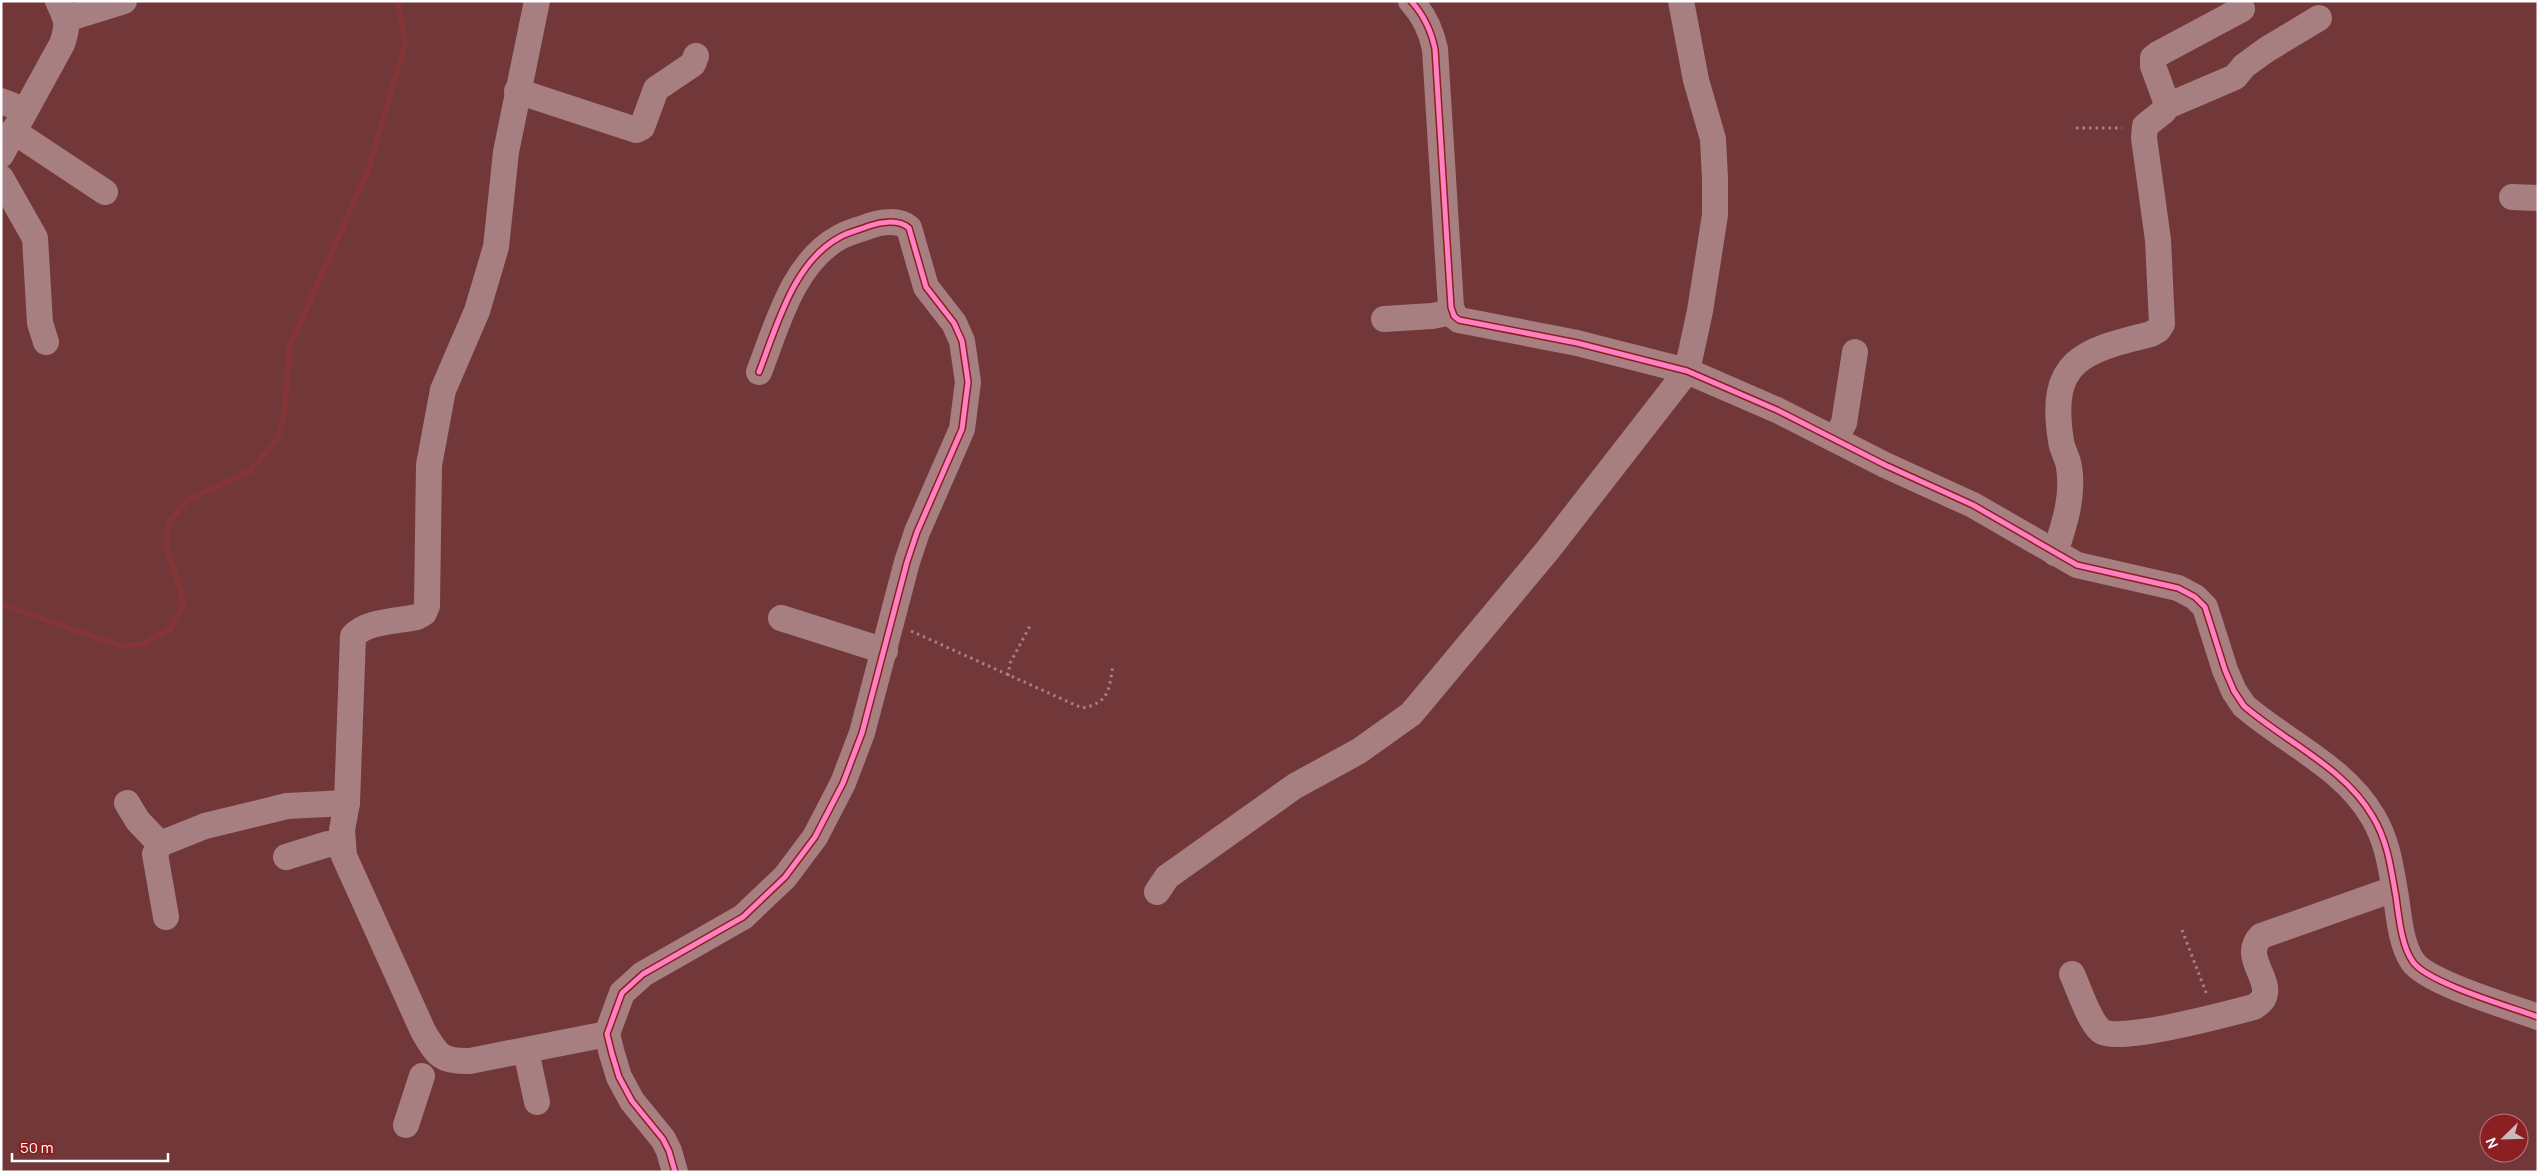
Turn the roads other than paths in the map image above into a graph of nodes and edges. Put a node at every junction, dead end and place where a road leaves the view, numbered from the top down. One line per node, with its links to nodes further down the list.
1 (124, 1): 6 (street)
2 (537, 1): 9 (street)
3 (1410, 1): 17 (street)
4 (1681, 1): 21 (street)
5 (2242, 9): 10 (street)
6 (62, 10): 11 (street)
7 (2319, 18): 10 (street)
8 (696, 56): 9 (street)
9 (517, 91): 28 (street)
10 (2165, 107): 24 (street)
11 (13, 114): 12 (street); 14 (street)
12 (1, 155)
13 (1, 178): 19 (street)
14 (105, 192)
15 (2512, 197): 16 (street)
16 (2538, 198)
17 (1453, 312): 18 (street); 21 (street)
18 (1384, 319)
19 (46, 342)
20 (1855, 352): 23 (street)
21 (1687, 371): 23 (street); 33 (street)
22 (759, 372): 26 (street)
23 (1835, 440): 24 (street)
24 (2055, 553): 32 (street)
25 (781, 618): 26 (street)
26 (885, 650): 37 (street)
27 (127, 803): 29 (street)
28 (347, 803): 29 (street); 30 (street)
29 (160, 844): 34 (street)
30 (343, 846): 31 (street); 39 (street)
31 (286, 856)
32 (2394, 889): 35 (street); 36 (street)
33 (1157, 892)
34 (166, 917)
35 (2072, 974)
36 (2538, 1017)
37 (607, 1034): 38 (street); 42 (street)
38 (526, 1052): 39 (street); 40 (street)
39 (430, 1063): 41 (street)
40 (537, 1102)
41 (406, 1124)
42 (675, 1172)

